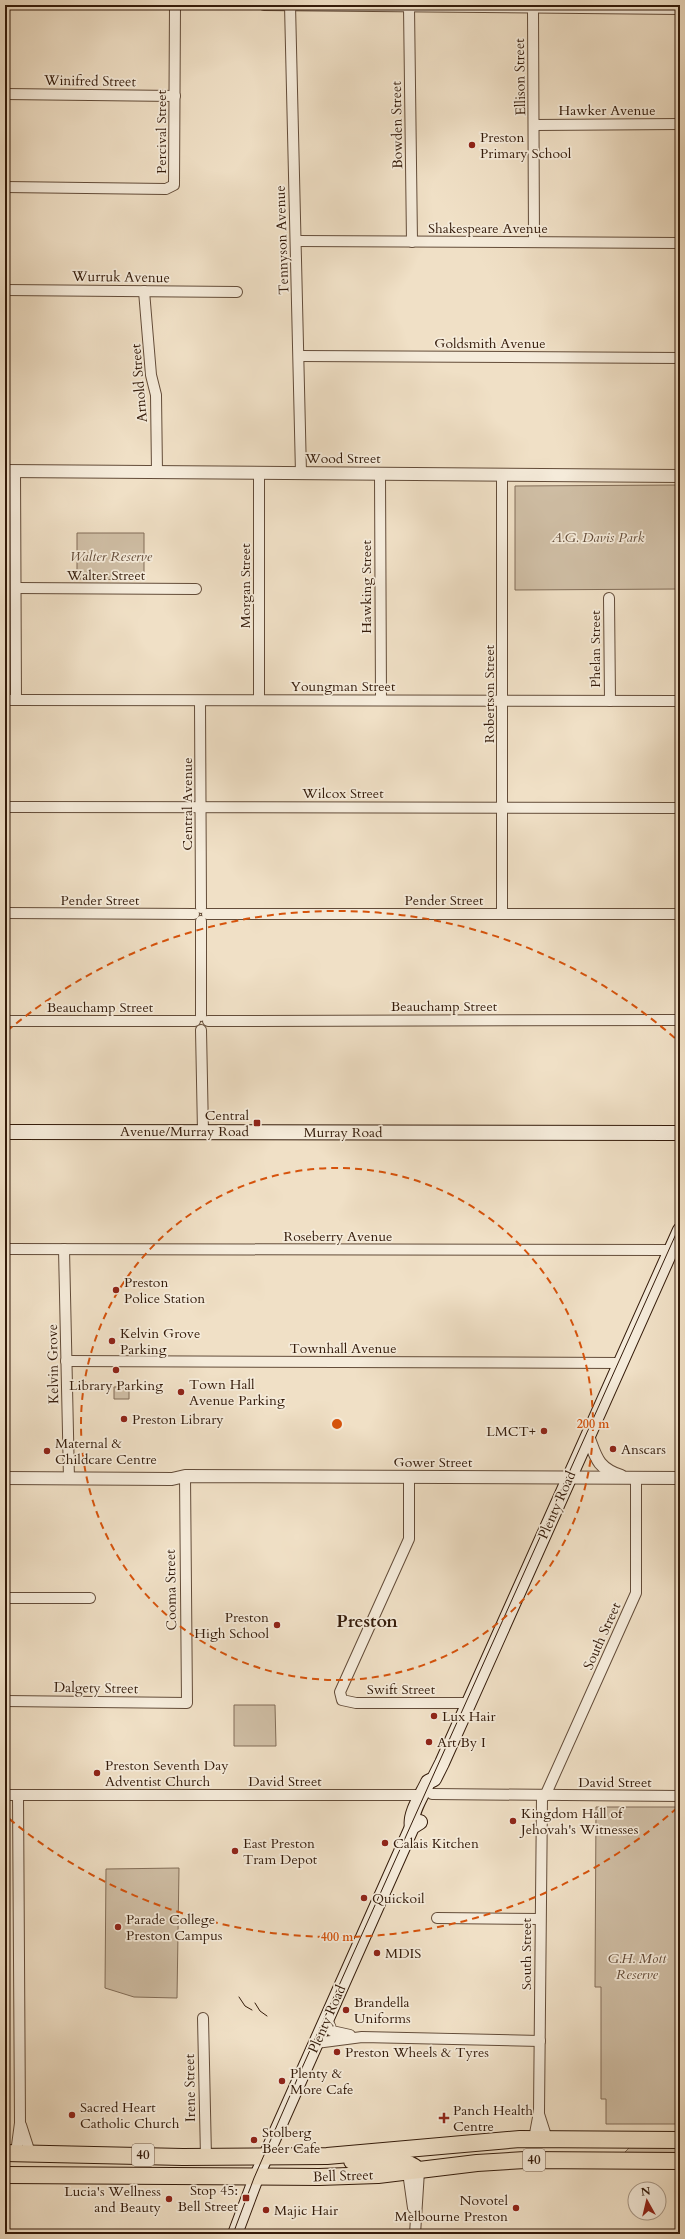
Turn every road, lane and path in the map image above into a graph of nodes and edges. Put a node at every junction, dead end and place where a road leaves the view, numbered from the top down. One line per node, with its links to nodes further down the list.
1 (175, 5): 10 (street, Percival Street)
2 (264, 5): 4 (street)
3 (330, 5): 4 (street); 5 (street)
4 (290, 6): 14 (street, Tennyson Avenue)
5 (410, 7): 7 (street); 15 (street, Bowden Street)
6 (549, 7): 7 (street); 8 (street)
7 (532, 8): 11 (street, Ellison Street)
8 (680, 9)
9 (5, 94): 10 (street, Winifred Street)
10 (175, 96): 13 (street, Percival Street)
11 (534, 124): 12 (street, Hawker Avenue); 16 (street, Ellison Street)
12 (680, 124)
13 (5, 187)
14 (296, 241): 15 (street, Shakespeare Avenue); 21 (street, Tennyson Avenue)
15 (412, 242): 16 (street, Shakespeare Avenue)
16 (534, 242): 17 (street, Shakespeare Avenue)
17 (680, 243)
18 (5, 290): 19 (street, Wurruk Avenue)
19 (144, 291): 20 (street, Wurruk Avenue); 24 (street, Arnold Street)
20 (237, 292)
21 (299, 356): 22 (street, Goldsmith Avenue); 26 (street, Tennyson Avenue)
22 (680, 358)
23 (10, 471): 24 (street, Wood Street); 30 (street)
24 (156, 472): 25 (street, Wood Street)
25 (259, 473): 26 (street, Wood Street); 35 (street, Morgan Street)
26 (301, 473): 27 (street, Wood Street)
27 (380, 474): 28 (street, Wood Street); 36 (street, Hawking Street)
28 (502, 474): 29 (street, Wood Street); 37 (street, Robertson Street)
29 (680, 476)
30 (16, 588): 31 (street, Walter Street); 34 (street)
31 (196, 589)
32 (609, 598): 39 (street, Phelan Street)
33 (5, 700): 34 (street, Youngman Street)
34 (16, 700): 38 (street, Youngman Street)
35 (259, 700): 36 (street, Youngman Street); 38 (street, Youngman Street)
36 (381, 700): 37 (street, Youngman Street)
37 (503, 700): 39 (street, Youngman Street); 43 (street, Robertson Street)
38 (200, 701): 42 (street, Central Avenue)
39 (610, 701): 40 (street, Youngman Street)
40 (680, 701)
41 (5, 807): 42 (street, Wilcox Street)
42 (201, 807): 43 (street, Wilcox Street); 46 (street, Central Avenue)
43 (502, 808): 44 (street, Wilcox Street); 47 (street, Robertson Street)
44 (680, 808)
45 (5, 914): 46 (street, Pender Street)
46 (201, 914): 47 (street, Pender Street); 49 (street, Central Avenue)
47 (502, 914): 48 (street, Pender Street)
48 (680, 914)
49 (201, 1019): 50 (street, Beauchamp Street); 51 (street, Beauchamp Street); 53 (street)
50 (680, 1020)
51 (5, 1021)
52 (5, 1132): 53 (main road, Murray Road)
53 (203, 1132): 54 (main road, Murray Road)
54 (680, 1132)
55 (680, 1230): 58 (main road, Plenty Road)
56 (5, 1249): 57 (street, Roseberry Avenue)
57 (64, 1249): 58 (street, Roseberry Avenue); 59 (street, Kelvin Grove)
58 (671, 1250): 60 (main road, Plenty Road)
59 (66, 1361): 60 (street, Townhall Avenue); 63 (street, Kelvin Grove)
60 (620, 1363): 61 (main road, Plenty Road)
61 (588, 1436): 67 (main road, Plenty Road); 68 (street)
62 (5, 1472): 63 (street, Gower Street)
63 (69, 1475): 64 (street, Gower Street); 66 (street, Gower Street)
64 (185, 1476): 65 (street, Gower Street); 73 (street, Cooma Street)
65 (409, 1477): 67 (street, Gower Street); 74 (street, Swift Street)
66 (5, 1478)
67 (569, 1478): 68 (street, Gower Street); 74 (main road, Plenty Road)
68 (632, 1478): 69 (street, Gower Street); 78 (street, South Street)
69 (680, 1478)
70 (5, 1598): 71 (street)
71 (90, 1598)
72 (5, 1701): 73 (street, Dalgety Street)
73 (187, 1703)
74 (468, 1703): 77 (main road, Plenty Road)
75 (5, 1795): 76 (street, David Street)
76 (18, 1795): 77 (street, David Street); 87 (street)
77 (427, 1795): 78 (street, David Street); 83 (main road, Plenty Road)
78 (544, 1796): 79 (street, David Street); 81 (street, South Street)
79 (679, 1797)
80 (437, 1918): 81 (street)
81 (540, 1919): 85 (street, South Street)
82 (203, 2018): 94 (street, Irene Street)
83 (327, 2019): 84 (street); 86 (main road, Plenty Road)
84 (362, 2037): 85 (street); 86 (street)
85 (540, 2041): 88 (street, South Street)
86 (316, 2043): 93 (main road, Plenty Road)
87 (20, 2123): 91 (street); 91 (street)
88 (540, 2139): 89 (highway, Bell Street / 40); 90 (highway, Bell Street / 40)
89 (680, 2140)
90 (435, 2146): 92 (highway, Bell Street / 40); 96 (highway)
91 (17, 2153): 94 (highway, Bell Street / 40)
92 (337, 2155): 93 (highway, Bell Street / 40); 96 (highway)
93 (265, 2156): 94 (highway, Bell Street / 40); 98 (main road, Plenty Road)
94 (206, 2157)
95 (680, 2161): 96 (highway, Bell Street / 40)
96 (413, 2169): 98 (highway, Bell Street / 40); 100 (street)
97 (5, 2175): 98 (highway, Bell Street / 40)
98 (256, 2178): 99 (main road, Plenty Road)
99 (235, 2234)
100 (415, 2234)

